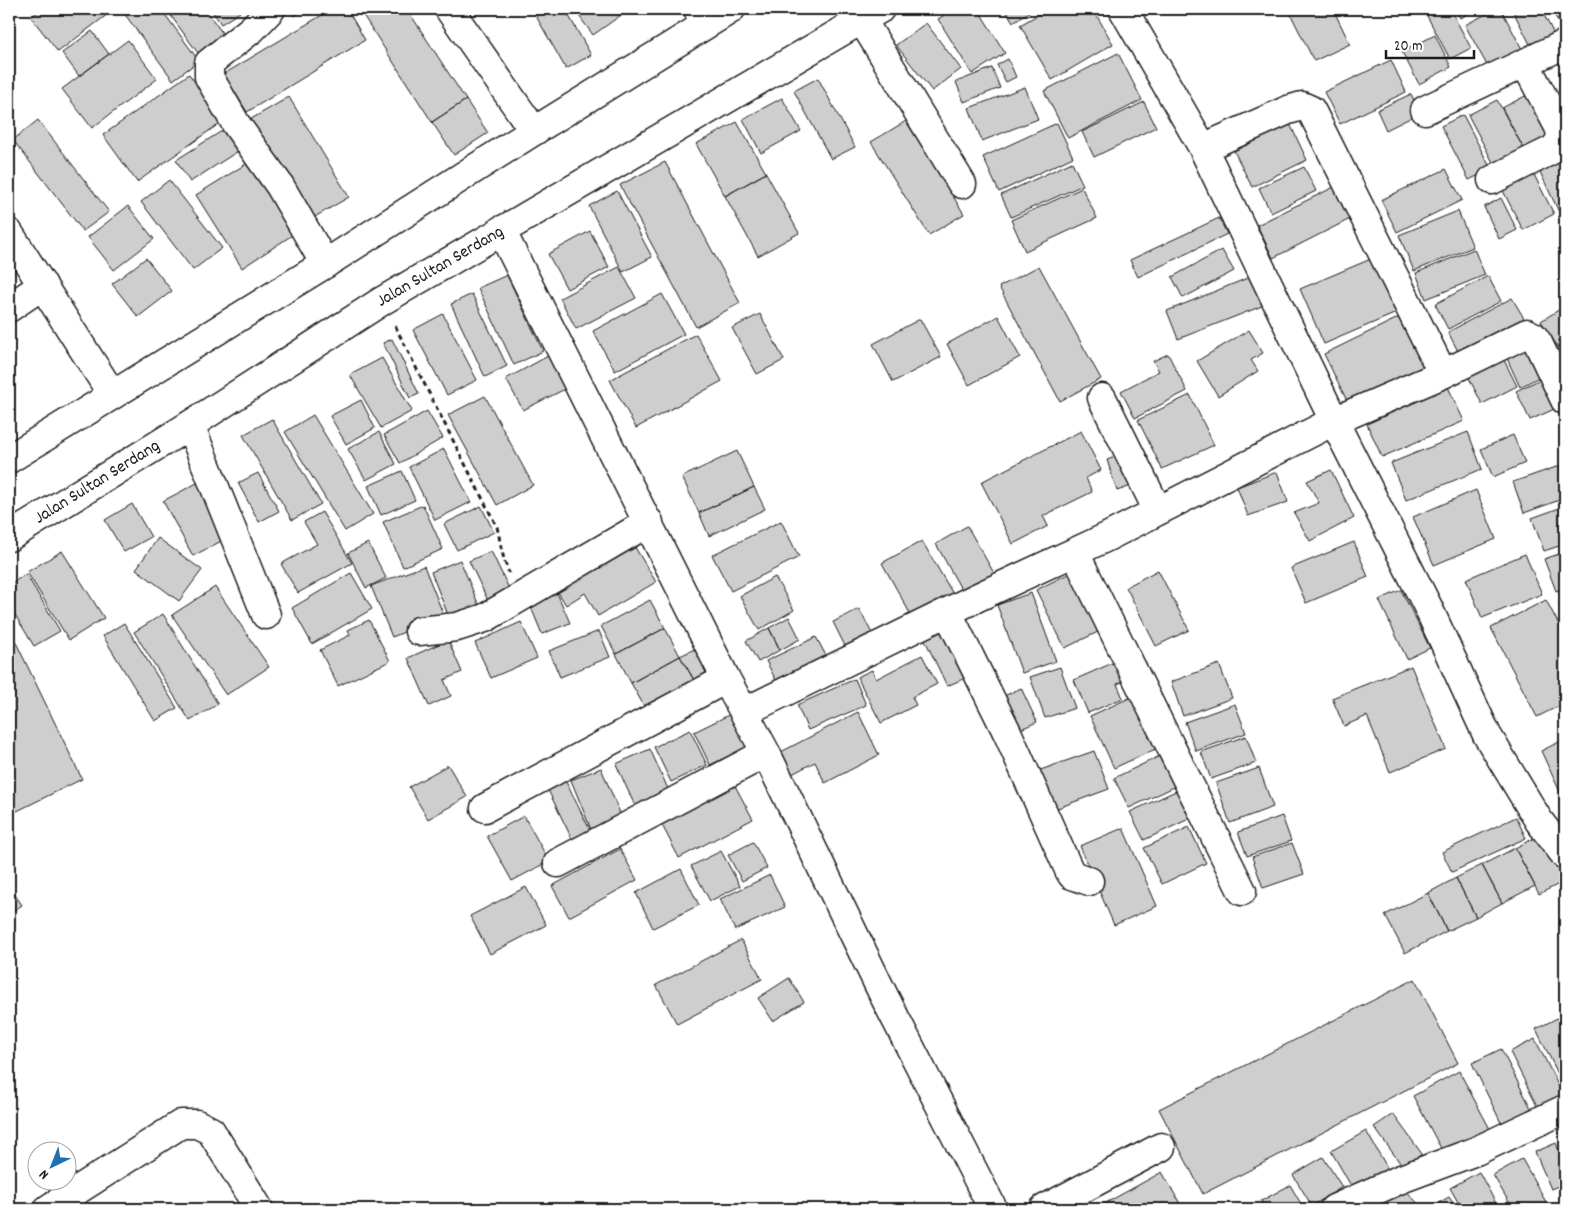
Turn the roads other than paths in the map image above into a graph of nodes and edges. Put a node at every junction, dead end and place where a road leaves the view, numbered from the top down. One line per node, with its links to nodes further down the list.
1 (271, 9): 16 (main road)
2 (449, 9): 10 (main road)
3 (731, 9): 6 (main road)
4 (1123, 9): 11 (main road)
5 (871, 14): 13 (main road); 14 (main road, Jalan Sultan Serdang)
6 (701, 17): 10 (main road)
7 (1565, 44): 8 (main road)
8 (1525, 63): 9 (main road); 12 (main road)
9 (1425, 110)
10 (534, 130): 16 (main road)
11 (1203, 148): 19 (main road); 23 (main road)
12 (1492, 180)
13 (962, 184)
14 (501, 230): 24 (main road, Jalan Sultan Serdang); 27 (main road)
15 (9, 233): 17 (main road)
16 (325, 264): 20 (main road)
17 (43, 285): 18 (main road); 20 (main road)
18 (9, 308)
19 (1443, 374): 22 (main road); 23 (main road)
20 (112, 394): 25 (main road)
21 (1102, 398): 26 (main road)
22 (1565, 400)
23 (1334, 421): 26 (main road); 37 (main road)
24 (190, 425): 28 (main road, Jalan Sultan Serdang); 31 (main road)
25 (9, 459)
26 (1158, 511): 29 (main road)
27 (649, 522): 32 (main road); 33 (main road)
28 (9, 537)
29 (1075, 553): 30 (main road); 40 (main road)
30 (948, 613): 34 (main road); 39 (main road)
31 (266, 615)
32 (419, 631)
33 (726, 679): 34 (main road); 36 (main road)
34 (744, 712): 35 (main road)
35 (766, 752): 38 (main road); 45 (main road)
36 (485, 808)
37 (1565, 855)
38 (558, 863)
39 (1089, 881)
40 (1242, 890)
41 (1565, 1109): 47 (main road)
42 (1161, 1147): 46 (main road)
43 (48, 1209): 44 (main road)
44 (259, 1209)
45 (993, 1209)
46 (1044, 1209)
47 (1334, 1209)

